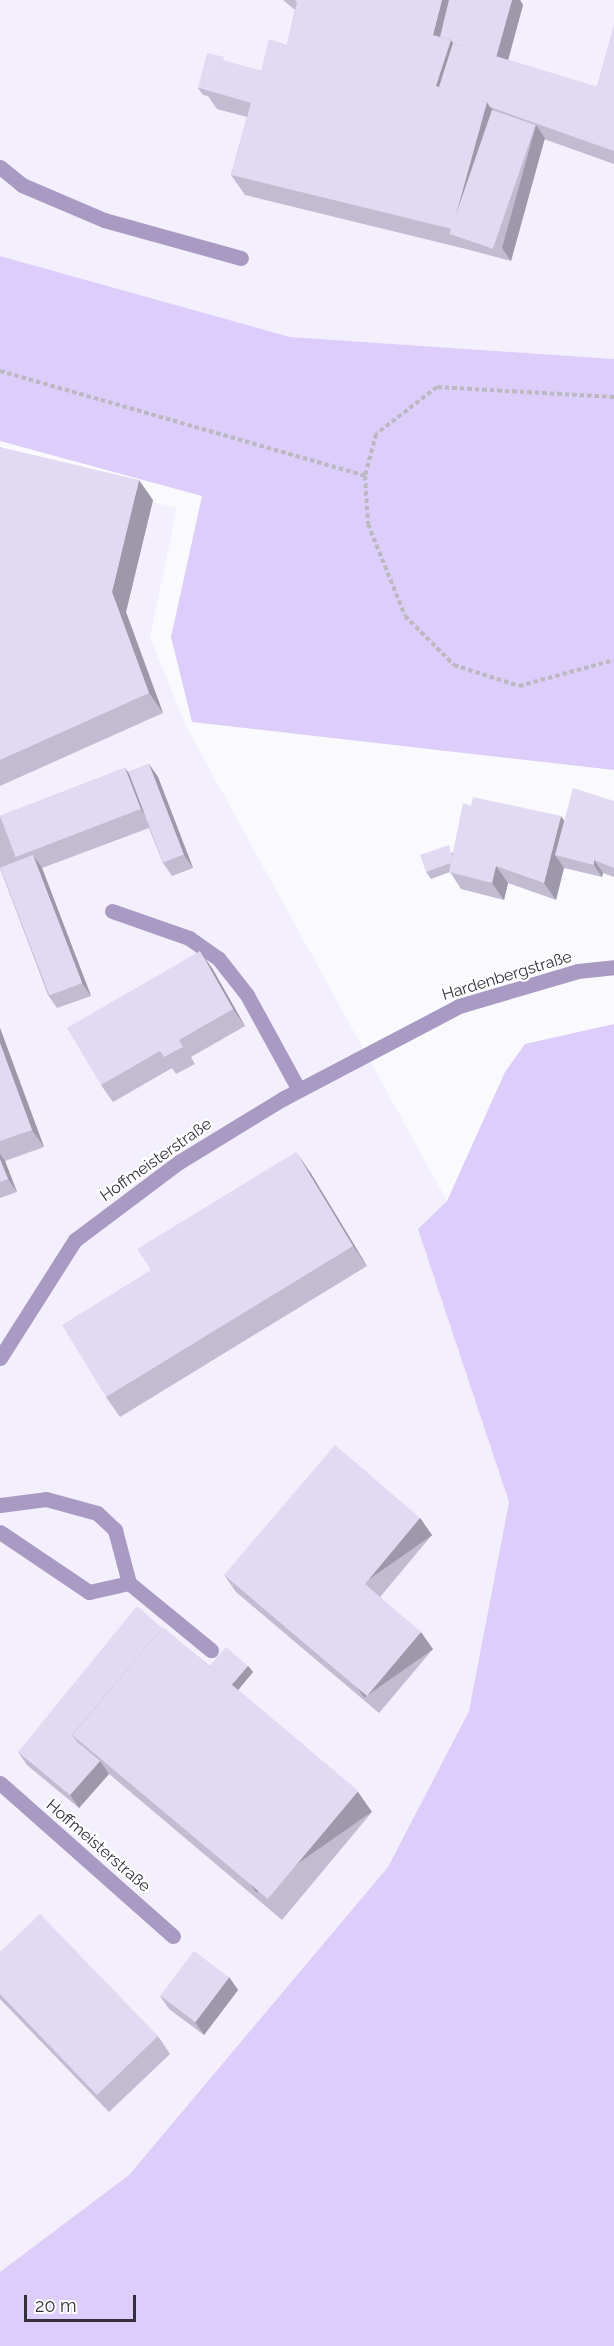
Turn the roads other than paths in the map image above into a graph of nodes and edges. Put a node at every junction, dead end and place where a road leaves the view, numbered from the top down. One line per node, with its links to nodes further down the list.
1 (0, 167): 2 (street)
2 (241, 258)
3 (111, 911): 6 (street)
4 (614, 967): 5 (street, Hardenbergstraße)
5 (381, 1045): 6 (street, Hoffmeisterstraße)
6 (299, 1090): 7 (street, Hoffmeisterstraße)
7 (0, 1358)
8 (0, 1505): 10 (street)
9 (0, 1532): 10 (street)
10 (129, 1583): 11 (street)
11 (211, 1650)
12 (0, 1783): 13 (street, Hoffmeisterstraße)
13 (173, 1936)

